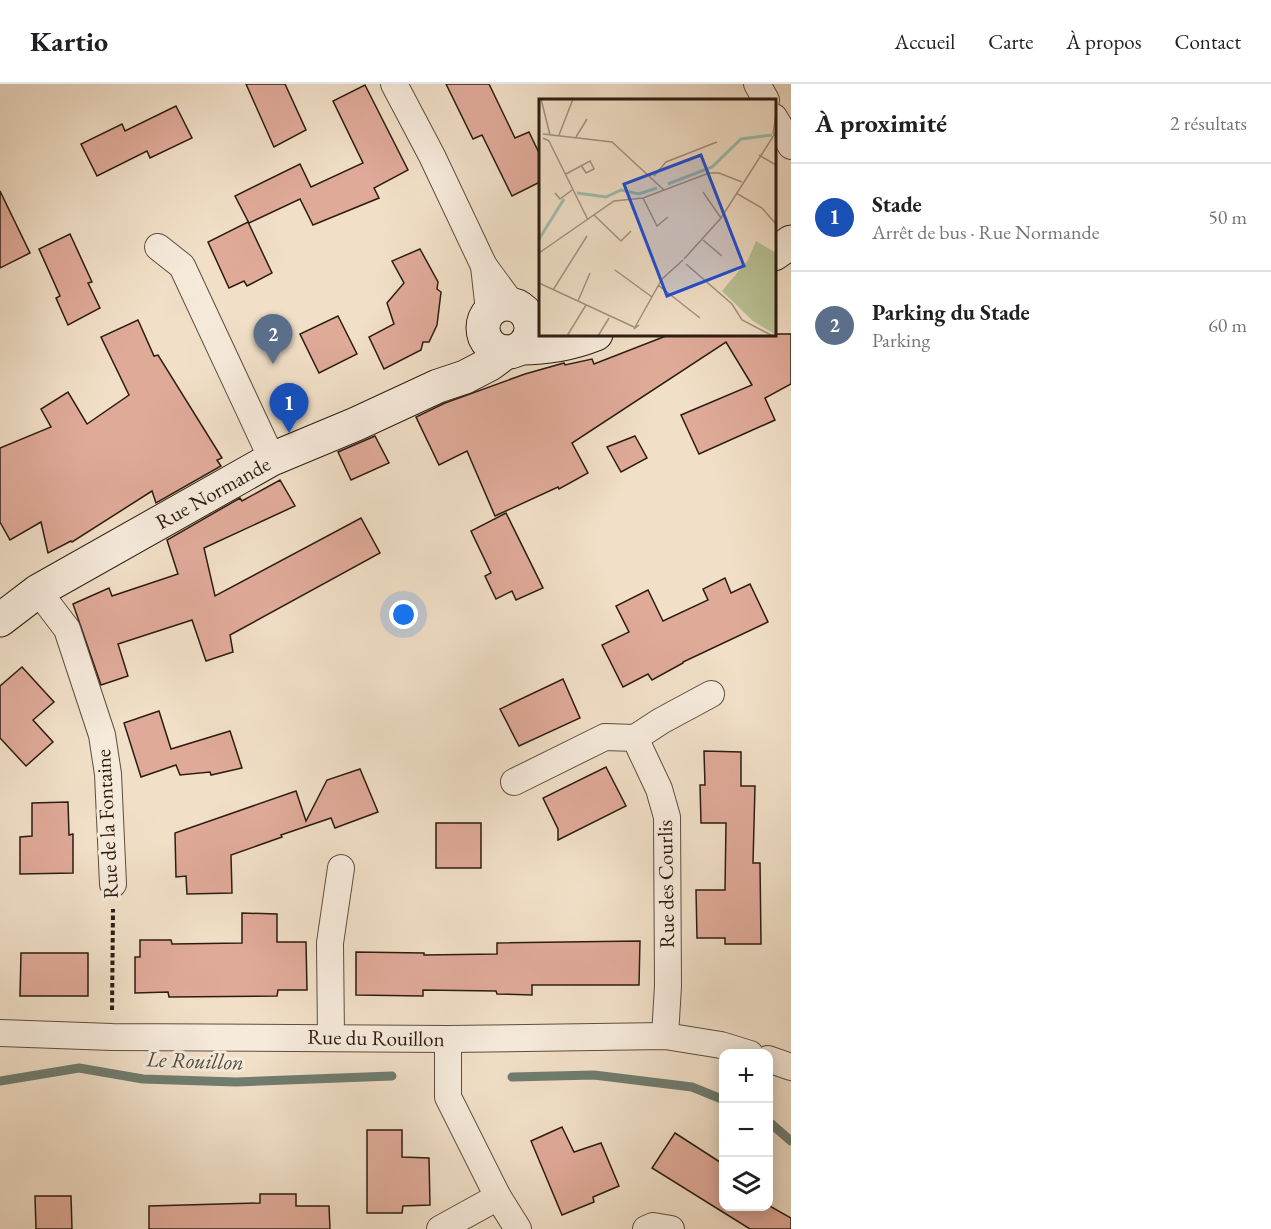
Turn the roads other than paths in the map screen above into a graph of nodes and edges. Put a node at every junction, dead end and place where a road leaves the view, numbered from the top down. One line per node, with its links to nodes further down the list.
1 (394, 84): 9 (street)
2 (757, 84): 3 (street)
3 (765, 99)
4 (776, 120): 5 (street)
5 (791, 146)
6 (791, 242): 8 (street)
7 (158, 247): 13 (street)
8 (776, 253)
9 (510, 314): 11 (street); 11 (street); 12 (street, Rue Normande)
10 (591, 336): 11 (street)
11 (513, 350): 12 (street, Rue Normande)
12 (438, 386): 13 (street, Rue Normande)
13 (272, 459): 14 (street, Rue Normande)
14 (38, 591): 15 (street, Rue Normande); 20 (street, Rue de la Fontaine)
15 (0, 620)
16 (711, 694): 17 (street)
17 (635, 738): 18 (street); 22 (street, Rue des Courlis)
18 (514, 782)
19 (341, 868): 23 (street)
20 (112, 884)
21 (0, 1033): 23 (street, Rue du Rouillon)
22 (665, 1036): 24 (street, Rue du Rouillon); 25 (street, Rue du Rouillon)
23 (331, 1037): 24 (street, Rue du Rouillon)
24 (448, 1039): 28 (street)
25 (736, 1049)
26 (773, 1061): 27 (street)
27 (791, 1067)
28 (498, 1197): 29 (street); 30 (street)
29 (440, 1229)
30 (519, 1229)
31 (646, 1229): 32 (street)
32 (671, 1229)

